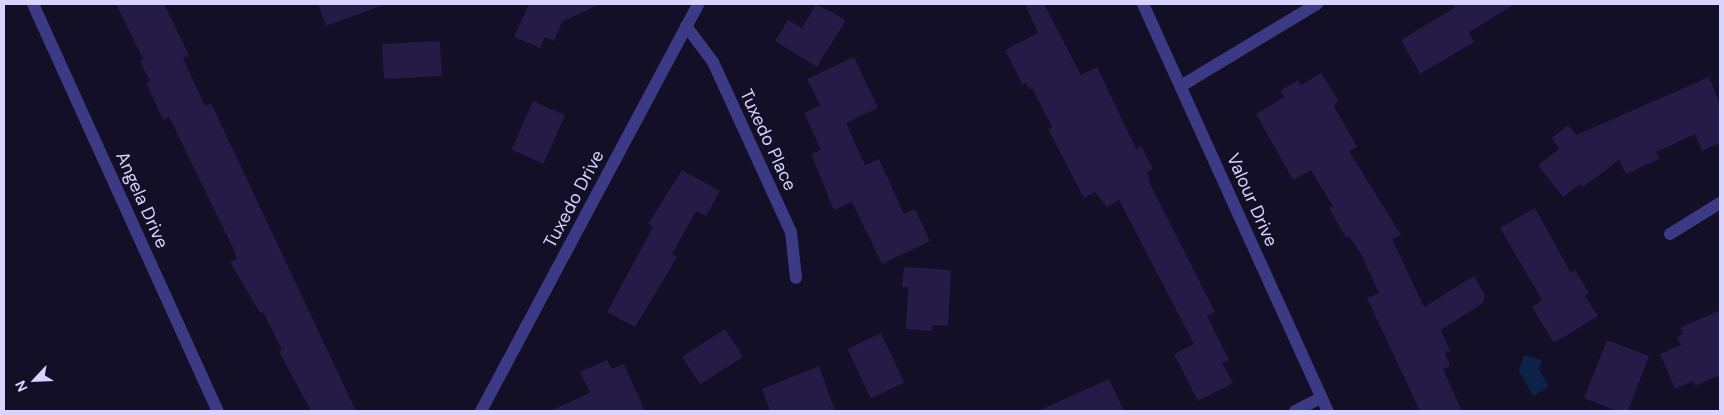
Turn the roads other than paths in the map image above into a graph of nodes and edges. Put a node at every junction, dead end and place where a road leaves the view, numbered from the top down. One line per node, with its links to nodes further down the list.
1 (33, 4): 11 (street, Angela Drive)
2 (698, 4): 5 (street, Tuxedo Drive)
3 (1143, 4): 6 (street, Valour Drive)
4 (1317, 4): 6 (street)
5 (686, 26): 9 (street, Tuxedo Place); 12 (street, Tuxedo Drive)
6 (1182, 86): 10 (street, Valour Drive)
7 (1720, 203): 8 (street)
8 (1670, 234)
9 (796, 278)
10 (1322, 398): 13 (street); 14 (street, Valour Drive)
11 (218, 411)
12 (481, 411)
13 (1294, 411)
14 (1328, 411)

